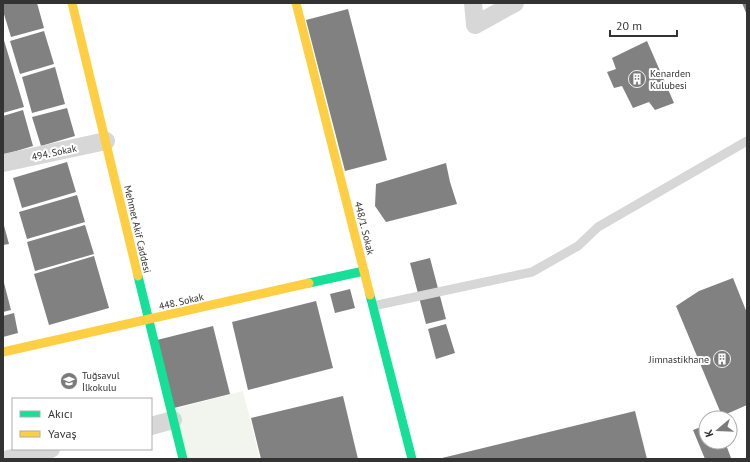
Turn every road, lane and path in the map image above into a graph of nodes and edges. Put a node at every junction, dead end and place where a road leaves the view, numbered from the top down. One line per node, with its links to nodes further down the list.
1 (72, 3): 5 (street, Mehmet Akif Caddesi)
2 (296, 3): 8 (street, 448/1. Sokak)
3 (473, 3): 4 (street)
4 (515, 3)
5 (106, 141): 7 (street, 494. Sokak); 10 (street, Mehmet Akif Caddesi)
6 (747, 141): 9 (lane)
7 (3, 163)
8 (364, 271): 9 (street, 448/1. Sokak); 10 (street, 448. Sokak)
9 (373, 306): 17 (street, 448/1. Sokak)
10 (148, 319): 11 (street, 448. Sokak); 12 (street, Mehmet Akif Caddesi)
11 (3, 352)
12 (173, 420): 13 (street); 16 (street, Mehmet Akif Caddesi)
13 (152, 426)
14 (47, 450): 15 (street)
15 (8, 459)
16 (183, 459)
17 (412, 459)

